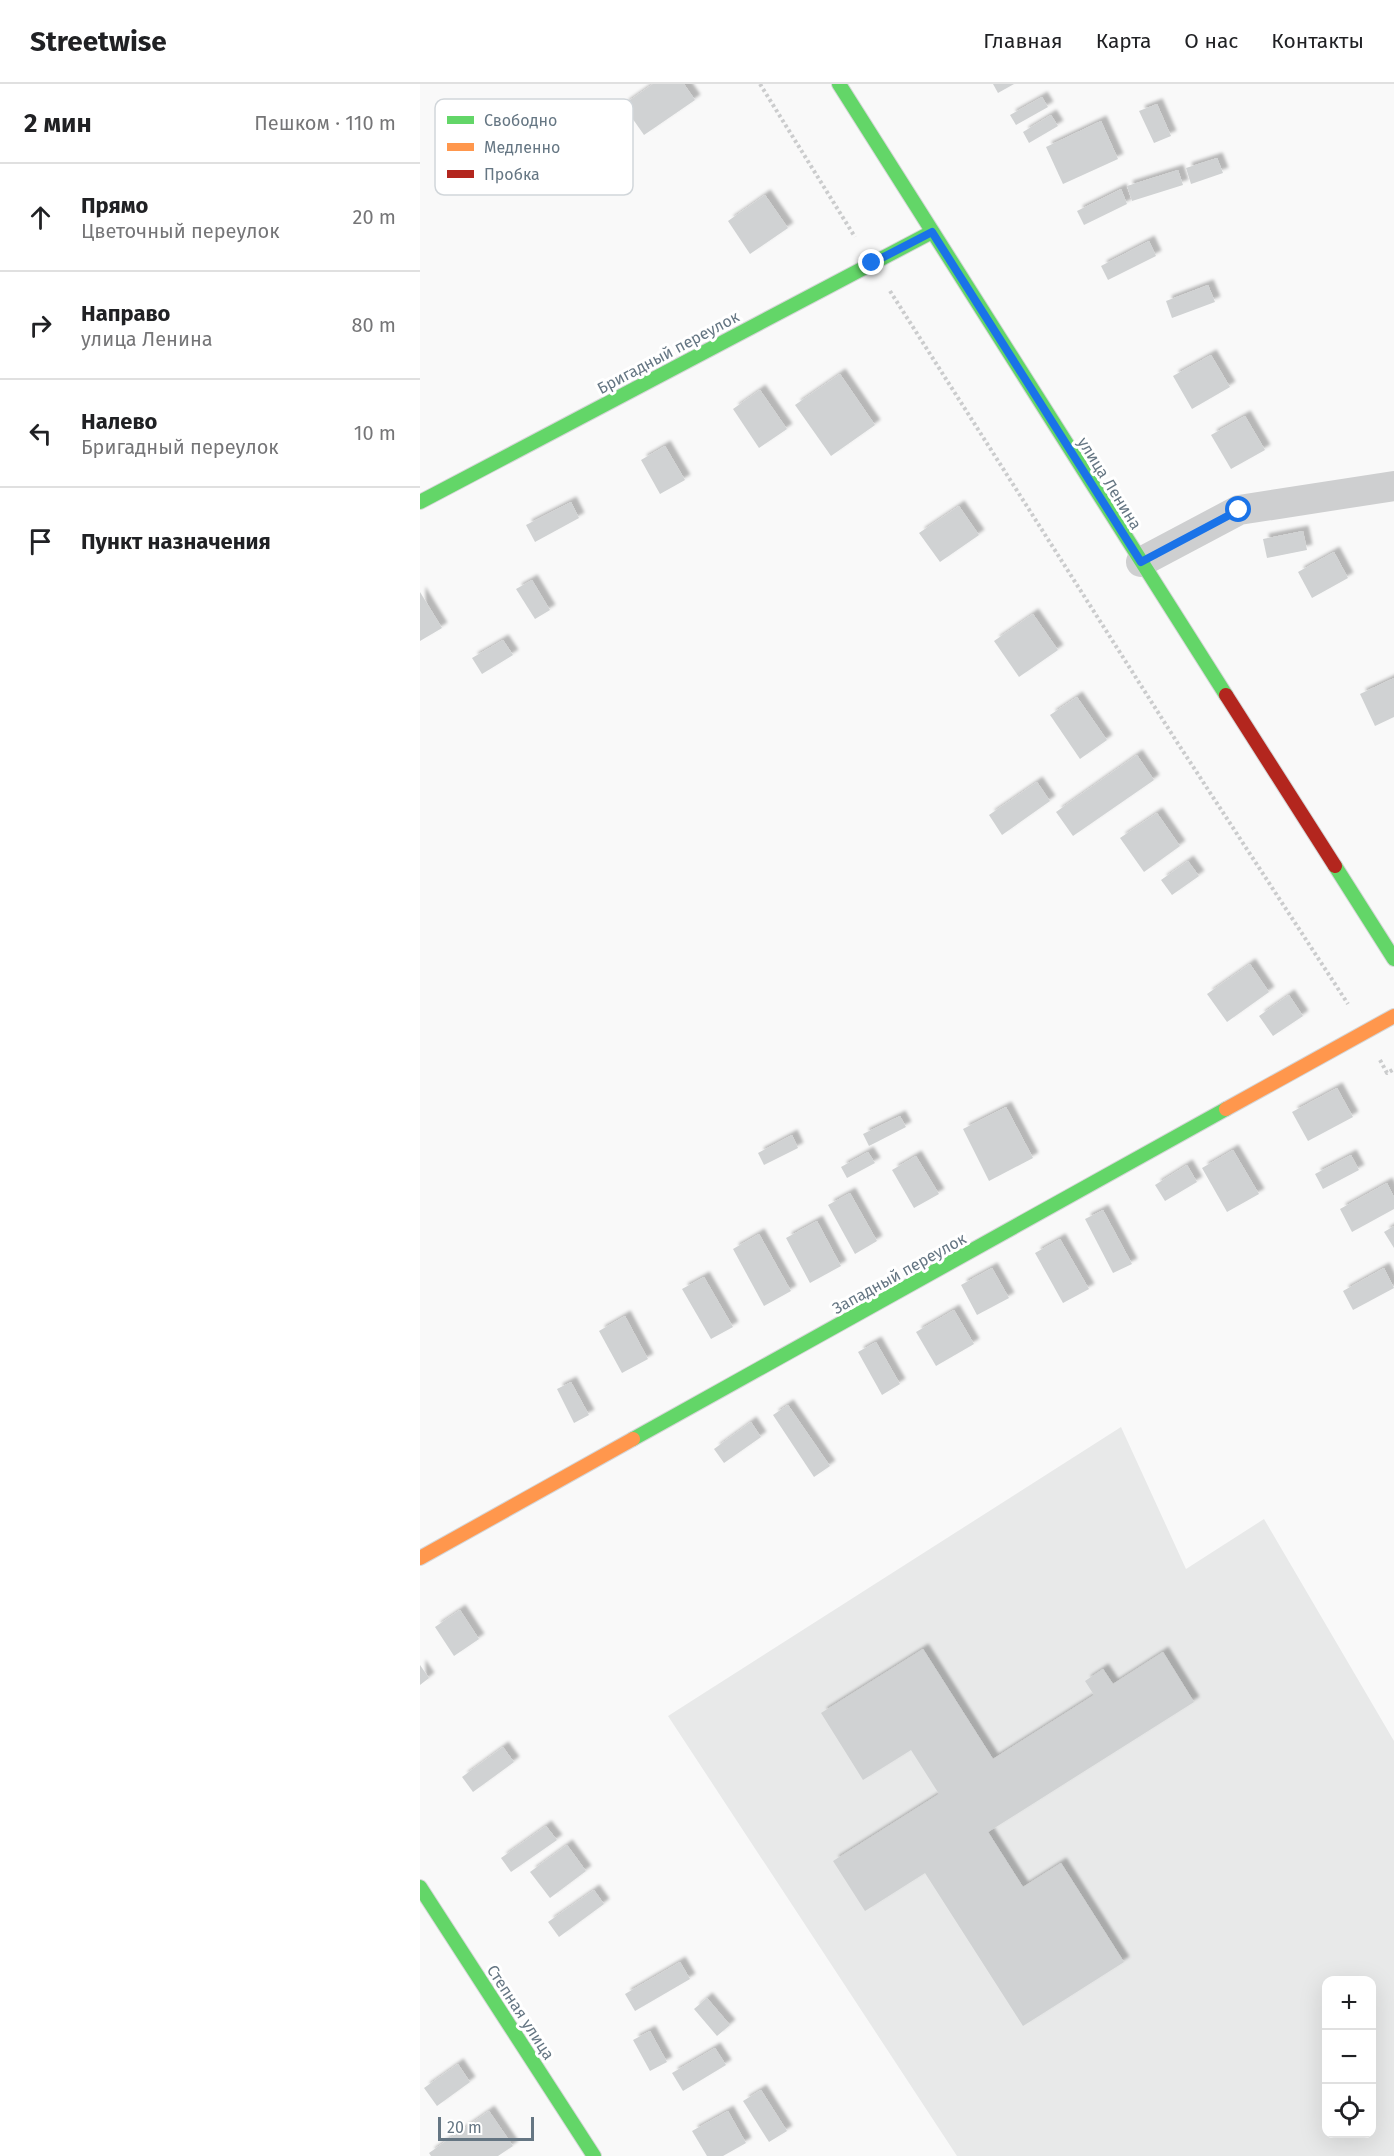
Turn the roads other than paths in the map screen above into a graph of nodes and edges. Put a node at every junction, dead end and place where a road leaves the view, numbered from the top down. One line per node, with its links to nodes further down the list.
1 (839, 84): 2 (street, улица Ленина)
2 (932, 232): 4 (street, Бригадный переулок); 5 (street, улица Ленина)
3 (1394, 486): 5 (street)
4 (420, 502)
5 (1141, 562): 6 (street, улица Ленина)
6 (1394, 959)
7 (1394, 1016): 8 (street, Западный переулок)
8 (420, 1558)
9 (420, 1887): 10 (street, Степная улица)
10 (594, 2156)

